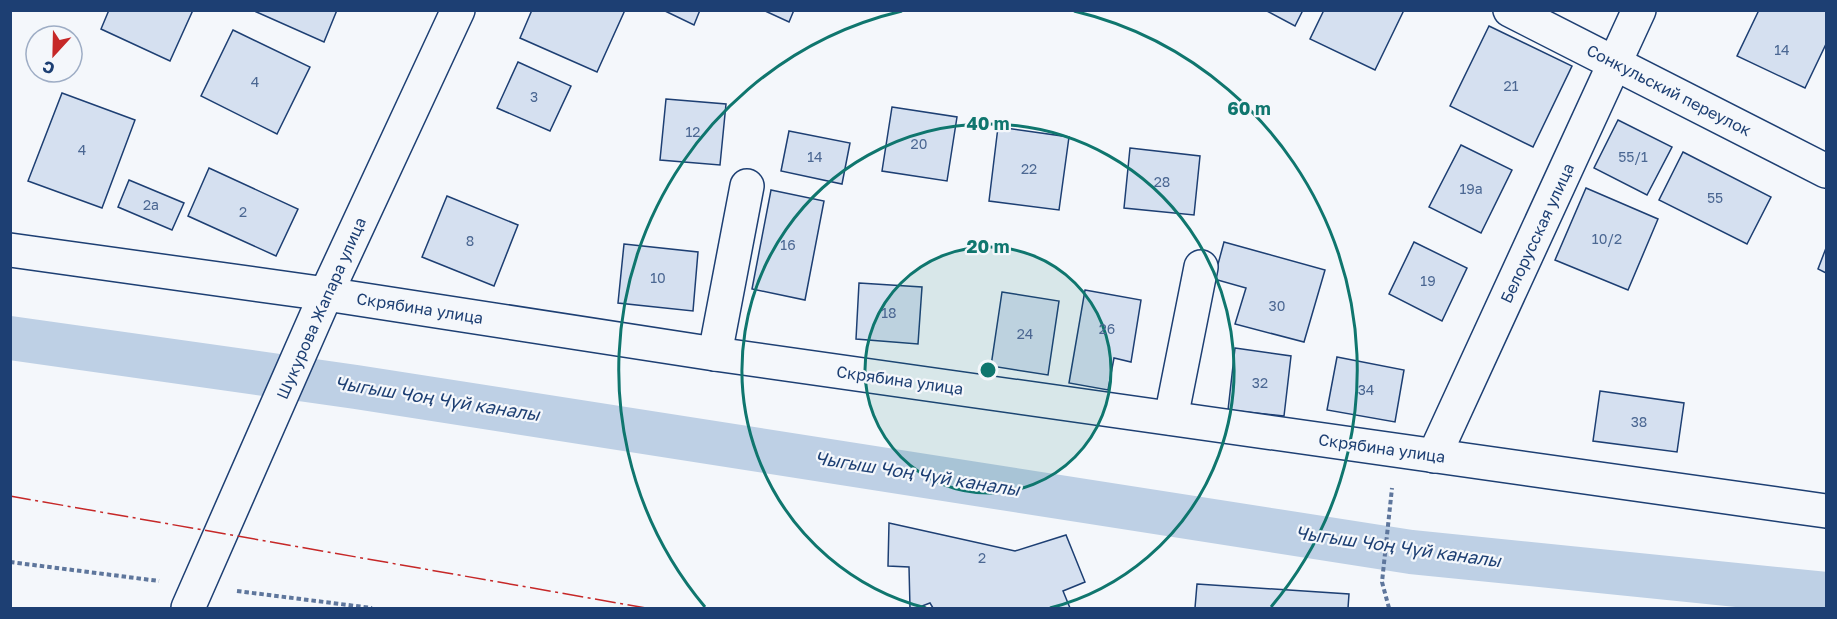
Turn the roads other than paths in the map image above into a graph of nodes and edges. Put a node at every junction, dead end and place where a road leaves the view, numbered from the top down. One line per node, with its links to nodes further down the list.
1 (458, 10): 9 (street, Шукурова Жапара улица)
2 (1510, 10): 4 (street, Сонкульский переулок)
3 (1639, 10): 4 (street, Белорусская улица)
4 (1615, 62): 5 (street, Сонкульский переулок); 12 (street, Белорусская улица)
5 (1827, 171)
6 (747, 186): 10 (street)
7 (10, 250): 9 (street, Скрябина улица)
8 (1201, 267): 11 (street)
9 (326, 294): 10 (street, Скрябина улица); 14 (street, Шукурова Жапара улица)
10 (715, 354): 11 (street, Скрябина улица)
11 (1171, 418): 12 (street, Скрябина улица)
12 (1434, 456): 13 (street, Скрябина улица)
13 (1827, 511)
14 (188, 609)

